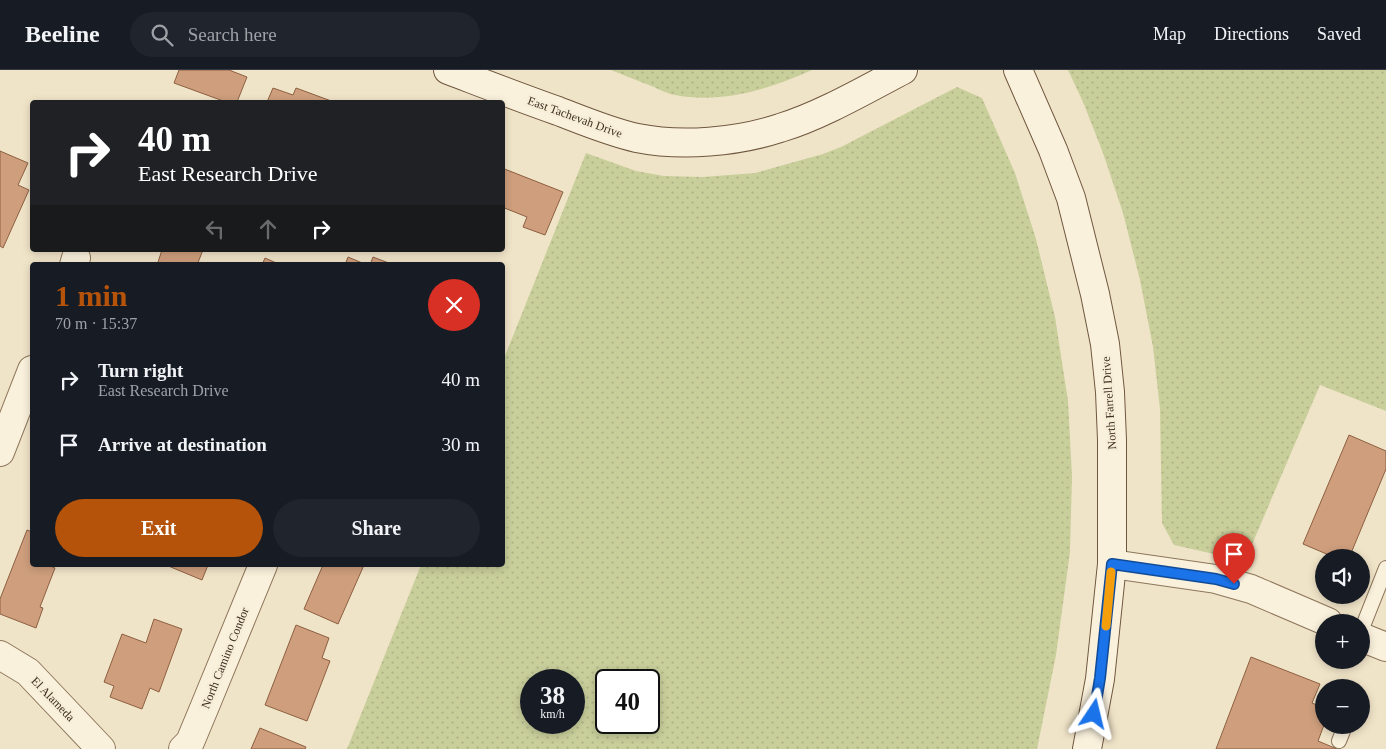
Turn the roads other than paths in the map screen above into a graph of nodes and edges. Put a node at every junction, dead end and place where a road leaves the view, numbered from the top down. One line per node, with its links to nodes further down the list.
1 (448, 70): 2 (street, East Tachevah Drive)
2 (903, 70)
3 (1018, 70): 6 (street, North Farrell Drive)
4 (30, 375): 5 (street)
5 (0, 452)
6 (1112, 564): 10 (street); 16 (street, North Farrell Drive)
7 (262, 567): 15 (street, North Camino Condor)
8 (1386, 568): 9 (lane)
9 (1368, 614)
10 (1315, 616)
11 (1370, 641): 12 (street)
12 (1386, 647)
13 (0, 655): 14 (street, El Alameda)
14 (101, 749)
15 (183, 749)
16 (1087, 749)

